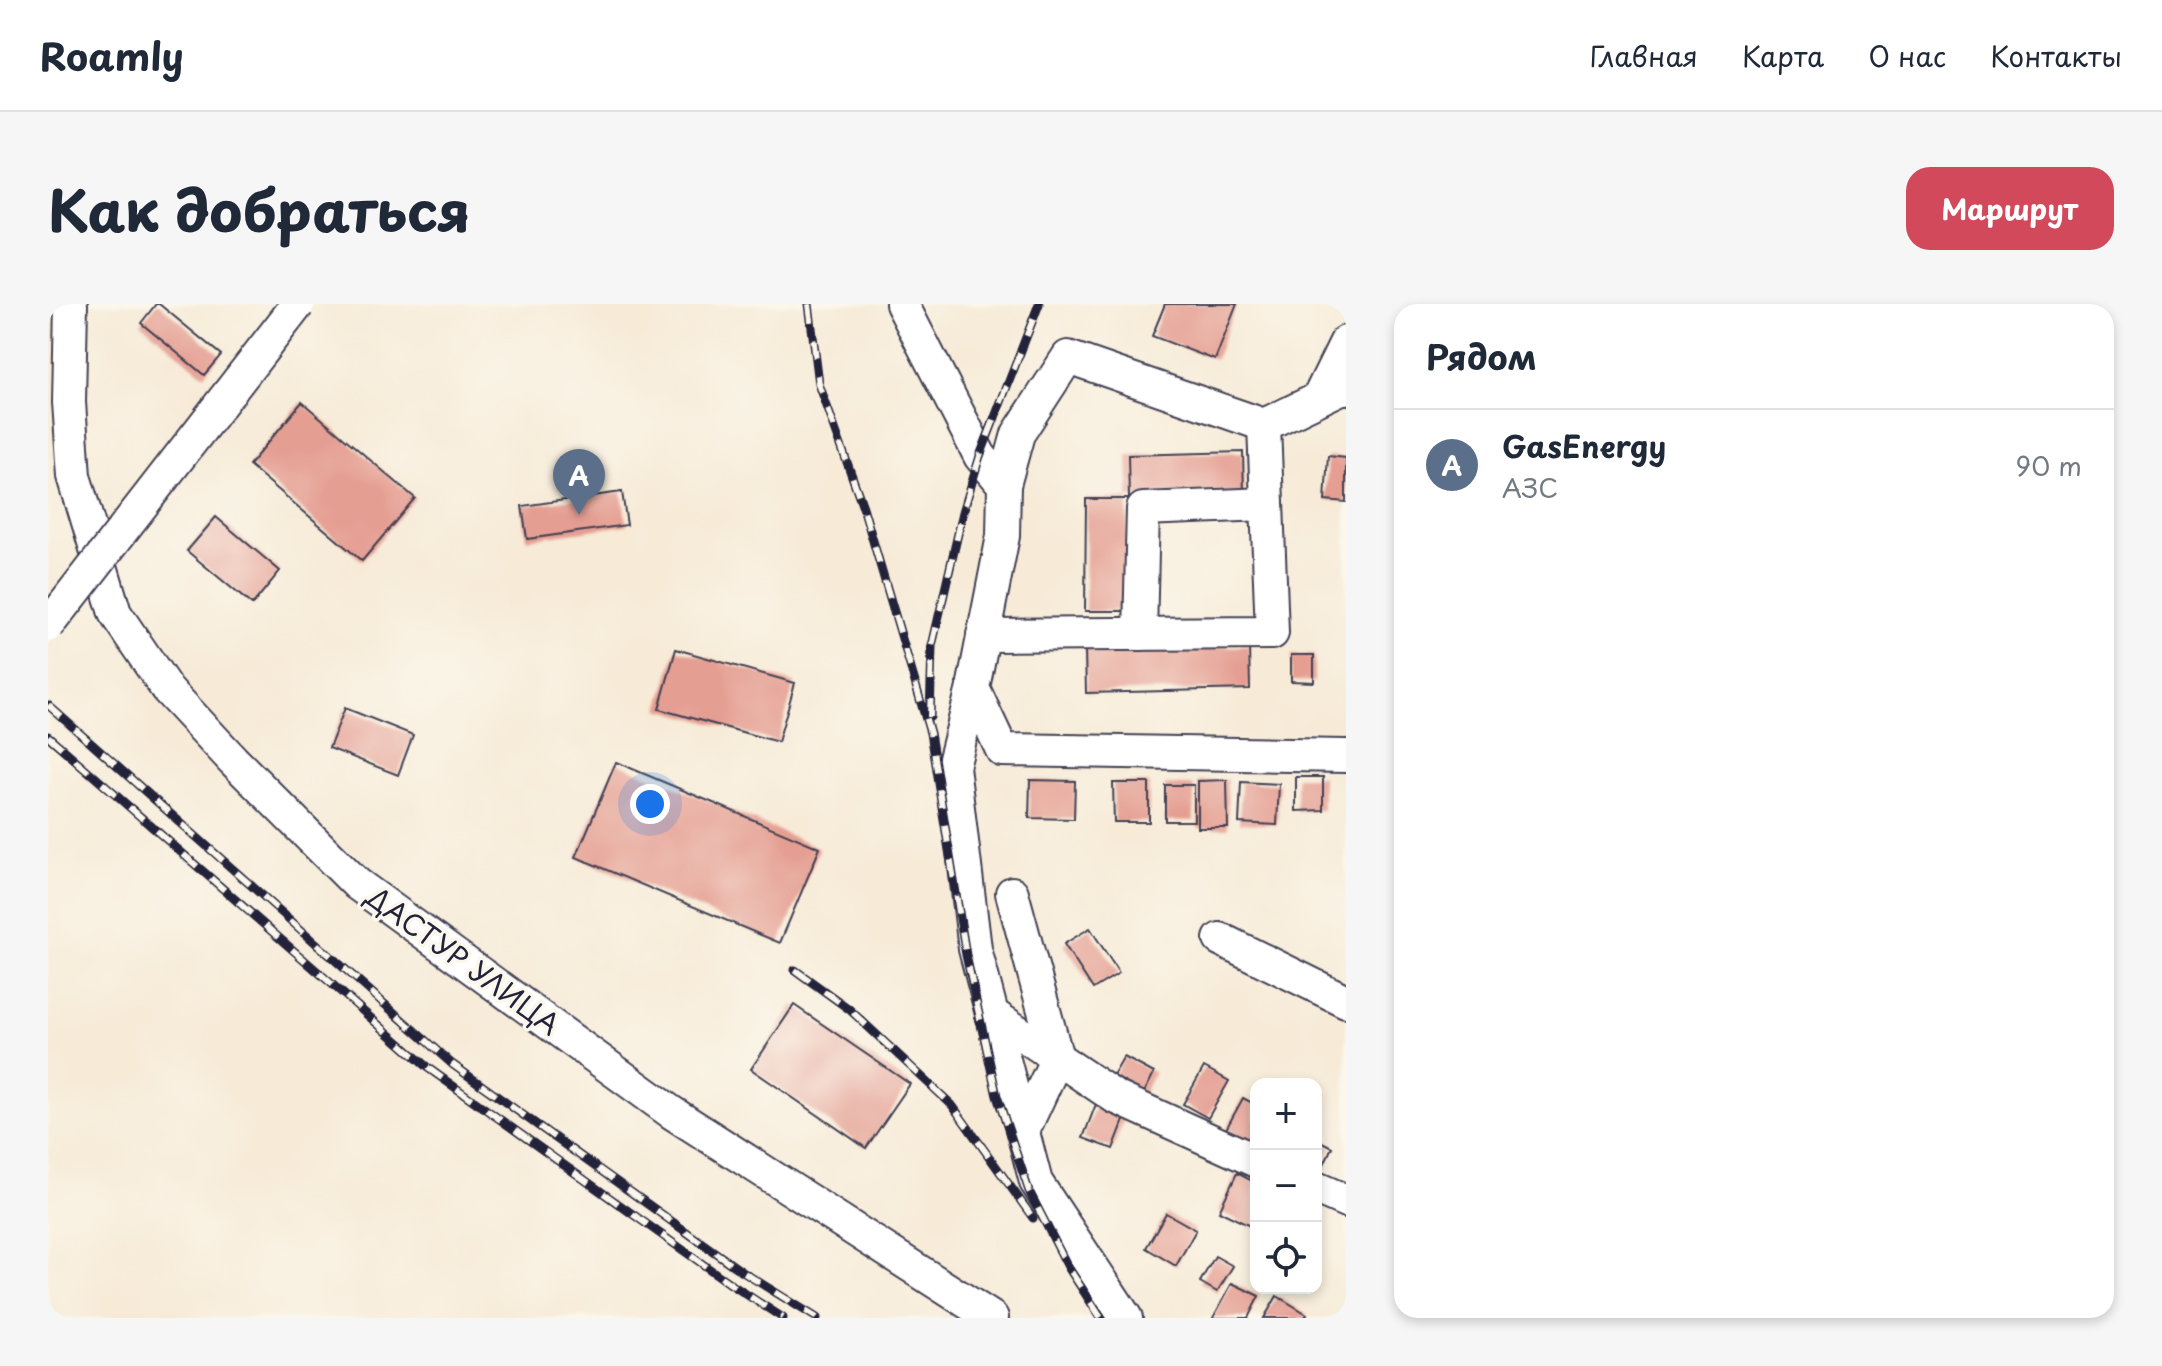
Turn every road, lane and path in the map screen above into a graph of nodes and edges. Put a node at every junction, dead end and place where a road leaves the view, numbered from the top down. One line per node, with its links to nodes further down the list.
1 (71, 304): 25 (street, ДАСТУР УЛИЦА)
2 (298, 304): 9 (street, bridge)
3 (902, 304): 7 (street)
4 (1346, 342): 5 (street)
5 (1332, 393): 6 (street)
6 (1264, 425): 7 (street); 8 (street)
7 (1004, 485): 11 (street)
8 (1267, 504): 10 (street); 10 (street)
9 (48, 626)
10 (1140, 634): 11 (street)
11 (983, 635): 12 (street)
12 (973, 688): 13 (street); 15 (street)
13 (1002, 750): 14 (street); 15 (street)
14 (1346, 756)
15 (953, 767): 19 (street)
16 (1012, 893): 20 (street)
17 (1220, 939): 18 (street)
18 (1346, 1001)
19 (992, 1014): 20 (street); 21 (street)
20 (1057, 1058): 21 (street); 22 (street)
21 (1023, 1131): 26 (street)
22 (1250, 1158)
23 (1322, 1191): 24 (street)
24 (1346, 1201)
25 (992, 1318)
26 (1126, 1318)

